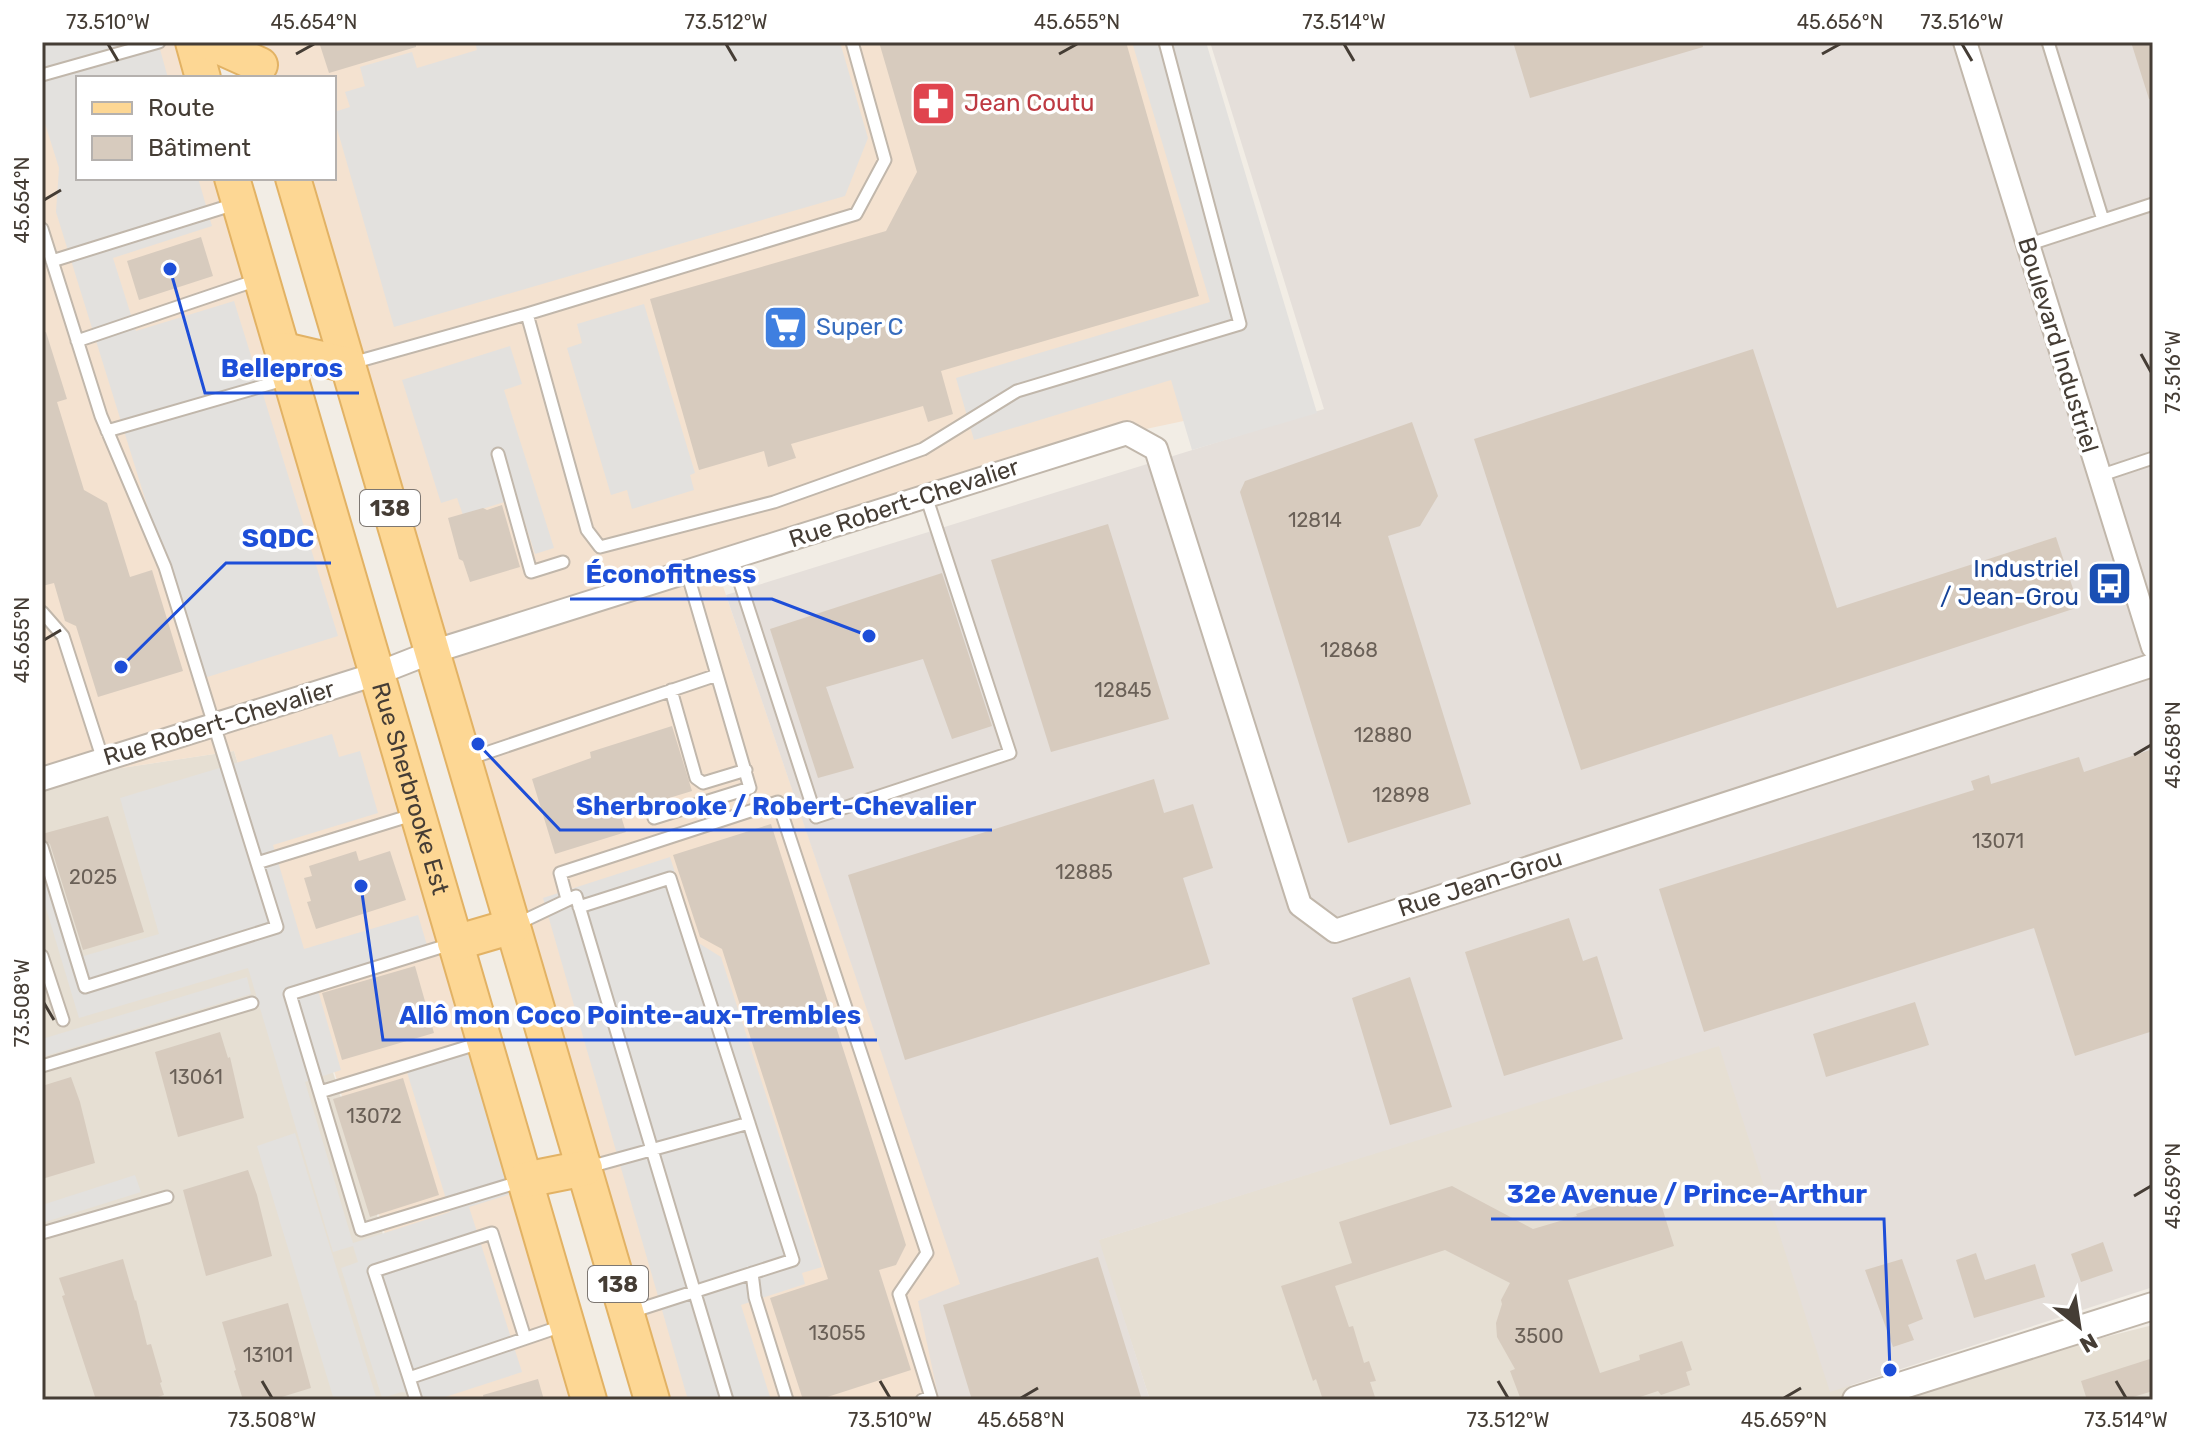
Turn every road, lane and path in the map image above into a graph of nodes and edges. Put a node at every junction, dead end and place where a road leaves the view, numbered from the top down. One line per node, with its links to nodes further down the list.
1 (159, 42): 9 (lane)
2 (193, 42): 10 (main road)
3 (209, 42): 8 (main road)
4 (852, 42): 19 (lane)
5 (1165, 42): 19 (lane)
6 (1965, 42): 16 (street, Boulevard Industriel)
7 (2048, 42): 14 (lane)
8 (259, 62)
9 (42, 75)
10 (202, 76)
11 (294, 180): 22 (main road, 138)
12 (236, 190): 17 (lane); 18 (main road, Rue Sherbrooke Est / 138)
13 (2153, 204): 14 (lane)
14 (2103, 220): 16 (lane)
15 (42, 229): 17 (lane)
16 (2027, 245): 27 (street, Boulevard Industriel)
17 (52, 261): 20 (lane)
18 (262, 279): 20 (lane); 21 (main road, Rue Sherbrooke Est / 138)
19 (527, 314): 22 (lane)
20 (77, 341): 23 (lane)
21 (288, 364): 22 (main road); 23 (lane); 36 (main road, Rue Sherbrooke Est / 138)
22 (348, 365): 34 (main road, 138)
23 (107, 431): 39 (lane)
24 (1127, 433): 28 (street, Rue Robert-Chevalier); 35 (street, Rue Jean-Grou)
25 (498, 454): 30 (lane)
26 (2153, 458): 27 (lane)
27 (2099, 476): 33 (street, Boulevard Industriel)
28 (926, 496): 29 (street, Rue Robert-Chevalier); 29 (lane)
29 (732, 558): 31 (street, Rue Robert-Chevalier)
30 (563, 562)
31 (687, 572): 34 (street, Rue Robert-Chevalier); 37 (lane)
32 (42, 612): 40 (lane)
33 (2153, 647)
34 (432, 652): 36 (street, Rue Robert-Chevalier); 41 (main road, 138)
35 (2153, 665)
36 (376, 674): 39 (street, Rue Robert-Chevalier); 44 (main road, Rue Sherbrooke Est / 138)
37 (717, 675): 38 (lane); 42 (lane)
38 (671, 690): 41 (lane); 42 (lane)
39 (215, 724): 40 (street, Rue Robert-Chevalier); 47 (lane)
40 (103, 760): 43 (street, Rue Robert-Chevalier)
41 (464, 760): 50 (main road, 138)
42 (746, 770): 45 (lane)
43 (42, 779)
44 (417, 814): 47 (lane); 51 (main road, Rue Sherbrooke Est / 138)
45 (654, 818)
46 (42, 847): 47 (lane)
47 (257, 863)
48 (567, 899): 49 (lane); 50 (lane); 76 (lane)
49 (579, 907): 58 (lane); 59 (lane)
50 (513, 926): 51 (main road); 60 (main road, 138)
51 (455, 943): 55 (main road, Rue Sherbrooke Est / 138); 57 (lane)
52 (42, 956): 54 (lane)
53 (252, 1003): 56 (lane)
54 (63, 1020)
55 (484, 1042): 57 (lane); 61 (main road, Rue Sherbrooke Est / 138)
56 (42, 1066)
57 (320, 1092): 61 (lane)
58 (749, 1123): 59 (lane); 64 (lane)
59 (653, 1151): 60 (lane); 65 (lane)
60 (585, 1168): 61 (main road); 67 (main road, 138)
61 (525, 1180): 68 (main road, Rue Sherbrooke Est / 138)
62 (167, 1197): 63 (lane)
63 (42, 1233)
64 (752, 1273): 65 (lane); 75 (lane)
65 (695, 1292): 67 (lane); 74 (lane)
66 (2153, 1306): 77 (street)
67 (627, 1313): 73 (main road, 138)
68 (567, 1324): 69 (lane); 72 (main road, Rue Sherbrooke Est / 138)
69 (525, 1338): 70 (lane); 70 (lane)
70 (409, 1378): 71 (lane)
71 (416, 1400)
72 (589, 1400)
73 (652, 1400)
74 (727, 1400)
75 (787, 1400)
76 (922, 1400)
77 (1856, 1400)

